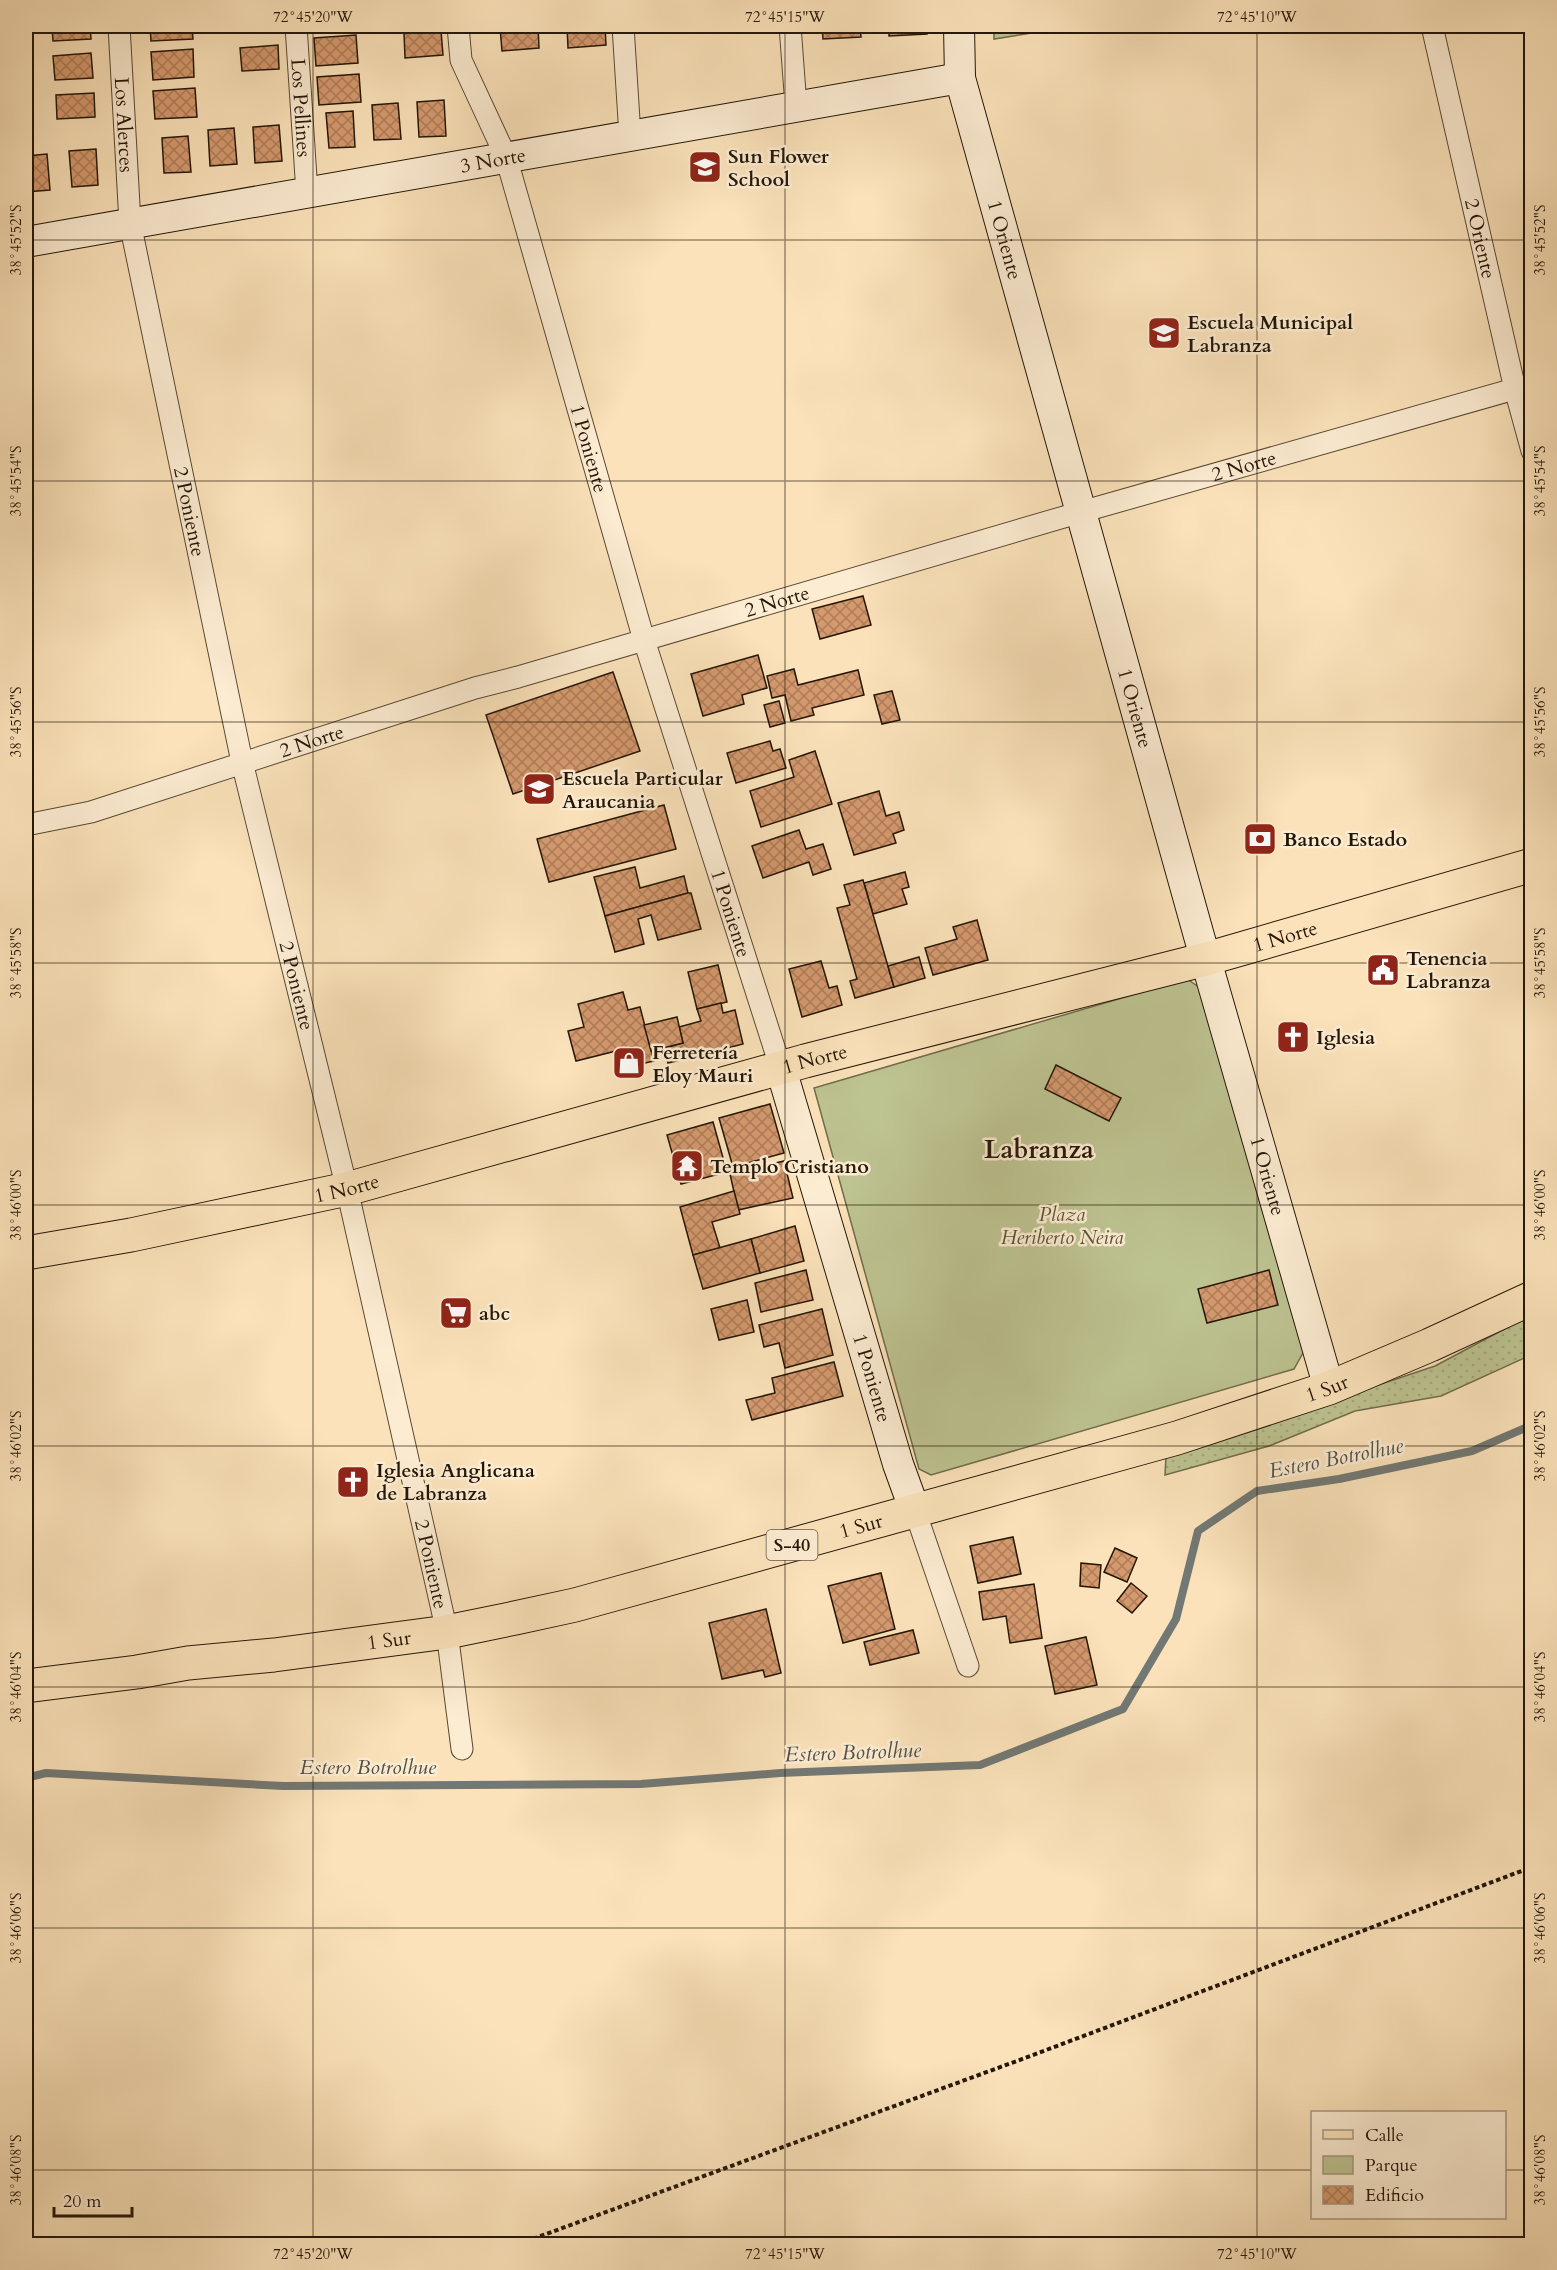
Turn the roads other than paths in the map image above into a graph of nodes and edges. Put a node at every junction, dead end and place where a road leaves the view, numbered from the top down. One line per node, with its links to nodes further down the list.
1 (119, 26): 13 (street, Los Alerces)
2 (296, 26): 12 (street, Los Pellines)
3 (458, 26): 11 (street, 1 Poniente)
4 (623, 26): 10 (street)
5 (790, 26): 9 (street)
6 (959, 26): 8 (street, 1 Oriente)
7 (1432, 26): 15 (street, 2 Oriente)
8 (960, 78): 9 (street, 3 Norte); 17 (street, 1 Oriente)
9 (796, 106): 10 (street, 3 Norte)
10 (630, 136): 11 (street, 3 Norte)
11 (506, 158): 12 (street, 3 Norte); 18 (street, 1 Poniente)
12 (307, 193): 13 (street, 3 Norte)
13 (130, 224): 14 (street, 3 Norte); 19 (street, 2 Poniente)
14 (26, 242)
15 (1523, 387): 16 (street, 2 Oriente); 17 (street, 2 Norte)
16 (1532, 451)
17 (1081, 512): 18 (street, 2 Norte); 22 (street, 1 Oriente)
18 (644, 640): 19 (street, 2 Norte); 23 (street, 1 Poniente)
19 (242, 762): 20 (street, 2 Norte); 24 (street, 2 Poniente)
20 (26, 825)
21 (1532, 865): 22 (main road, 1 Norte)
22 (1206, 959): 23 (main road, 1 Norte); 27 (street, 1 Oriente)
23 (782, 1069): 24 (main road, 1 Norte); 28 (street, 1 Poniente)
24 (347, 1189): 25 (main road, 1 Norte); 29 (street, 2 Poniente)
25 (26, 1253)
26 (1532, 1298): 27 (main road, 1 Sur / S-40)
27 (1329, 1388): 28 (main road, 1 Sur / S-40)
28 (915, 1511): 29 (main road, 1 Sur / S-40); 30 (street, 1 Poniente)
29 (447, 1632): 31 (main road, 1 Sur / S-40); 32 (street, 2 Poniente)
30 (968, 1666)
31 (26, 1686)
32 (462, 1749)

